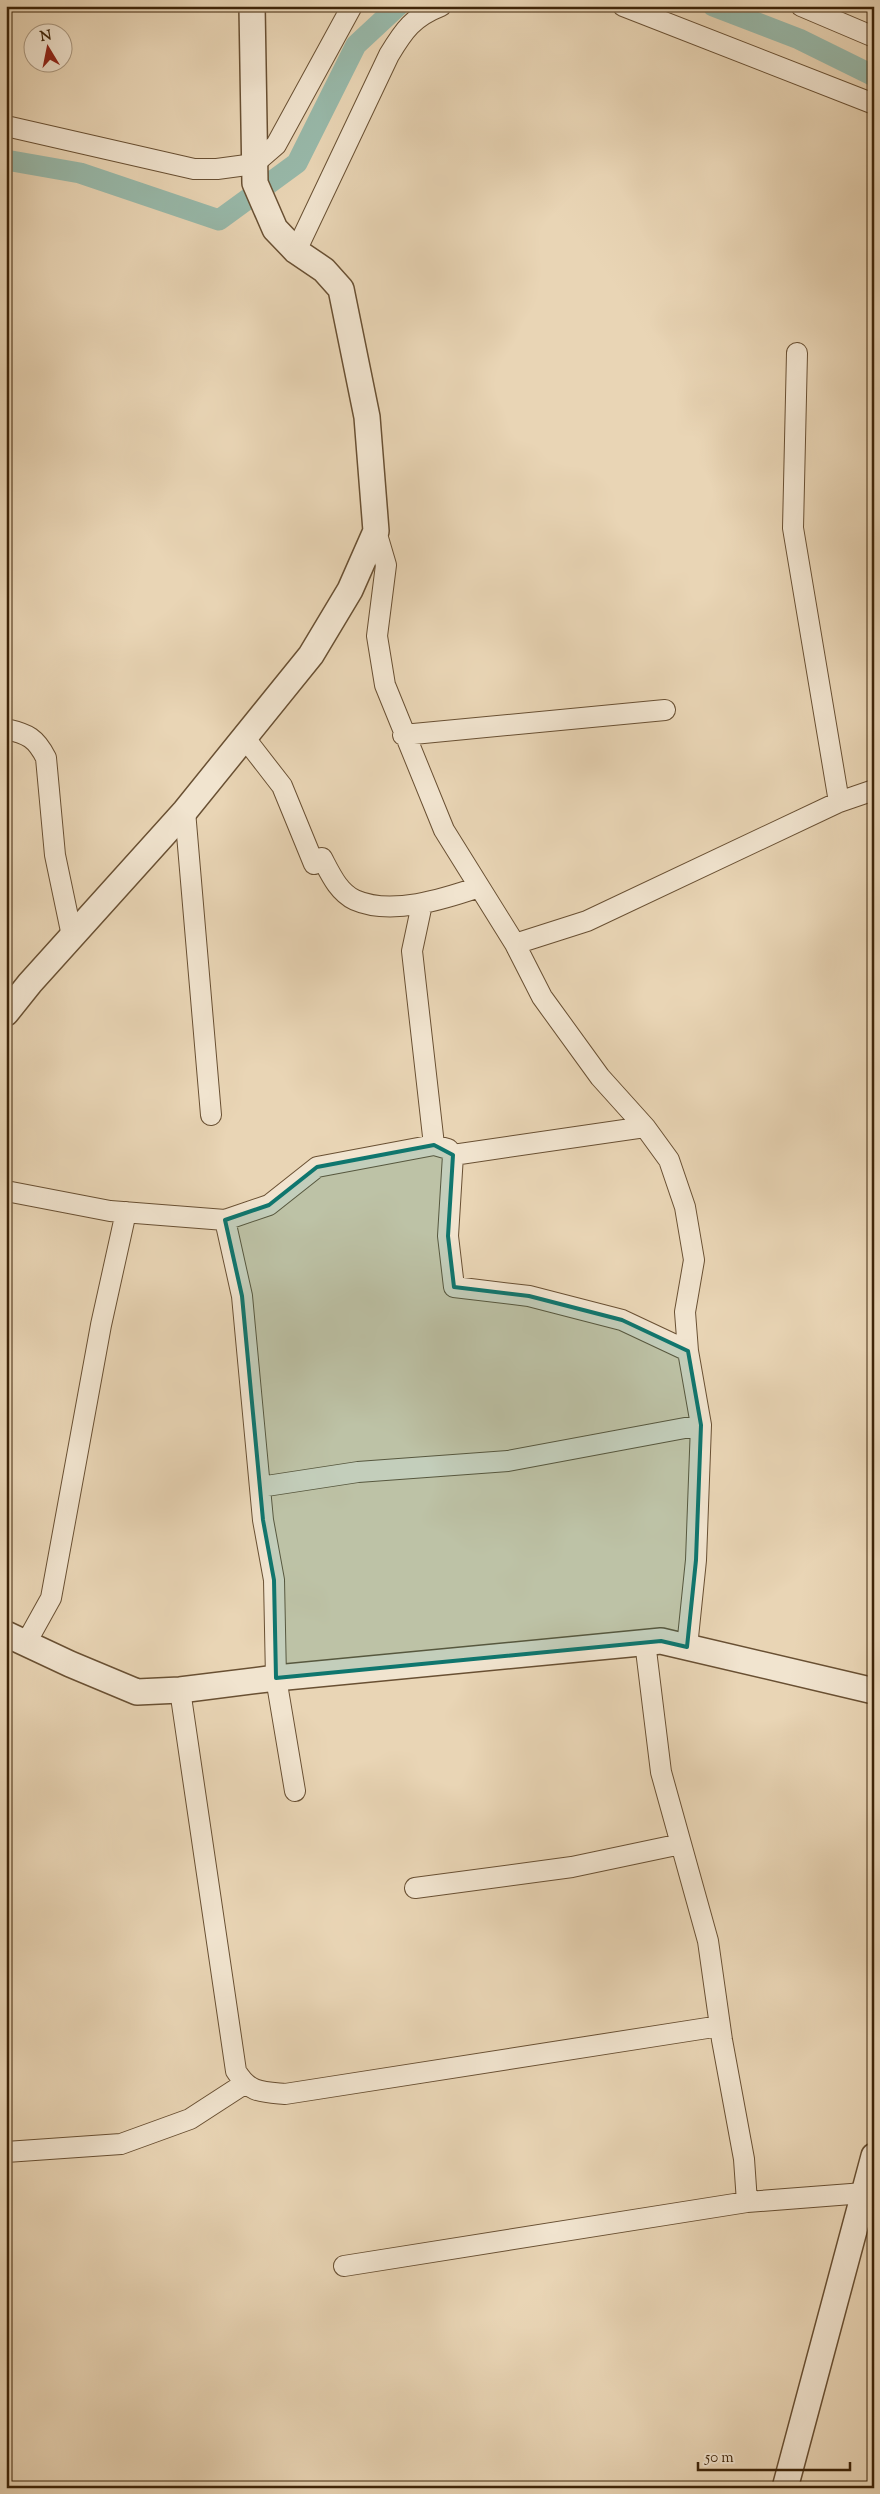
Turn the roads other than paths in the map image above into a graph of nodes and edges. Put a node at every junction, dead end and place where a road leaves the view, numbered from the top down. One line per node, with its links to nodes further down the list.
1 (252, 6): 9 (street)
2 (352, 6): 9 (street)
3 (441, 6): 10 (street)
4 (623, 6): 7 (street)
5 (801, 6): 6 (street)
6 (874, 37)
7 (874, 104)
8 (6, 126): 9 (street)
9 (254, 173): 10 (street)
10 (296, 251): 12 (street)
11 (797, 353): 18 (street)
12 (376, 531): 15 (street); 16 (street)
13 (665, 710): 15 (street)
14 (6, 730): 22 (street)
15 (404, 735): 20 (street)
16 (244, 737): 19 (street); 21 (street)
17 (874, 790): 18 (street)
18 (839, 802): 23 (street)
19 (185, 811): 22 (street); 25 (street)
20 (479, 887): 21 (street); 23 (street)
21 (422, 904): 27 (street)
22 (72, 936): 24 (street)
23 (515, 944): 26 (street)
24 (6, 1013)
25 (211, 1115)
26 (645, 1127): 28 (street); 32 (street)
27 (434, 1145): 28 (street); 31 (street)
28 (453, 1155): 32 (street)
29 (6, 1191): 30 (street)
30 (126, 1212): 31 (street); 35 (street)
31 (225, 1220): 34 (street)
32 (688, 1351): 33 (street)
33 (701, 1425): 34 (street); 37 (street)
34 (260, 1486): 38 (street)
35 (16, 1638): 39 (street)
36 (645, 1642): 37 (street); 38 (street); 42 (street)
37 (686, 1647): 40 (street)
38 (276, 1678): 39 (street); 41 (street)
39 (180, 1690): 45 (street)
40 (874, 1691)
41 (295, 1791)
42 (681, 1844): 43 (street); 44 (street)
43 (415, 1888)
44 (720, 2026): 45 (street); 49 (street)
45 (244, 2084): 46 (street)
46 (6, 2152)
47 (874, 2156): 48 (street)
48 (864, 2193): 49 (street); 51 (street)
49 (747, 2202): 50 (street)
50 (344, 2266)
51 (785, 2488)

